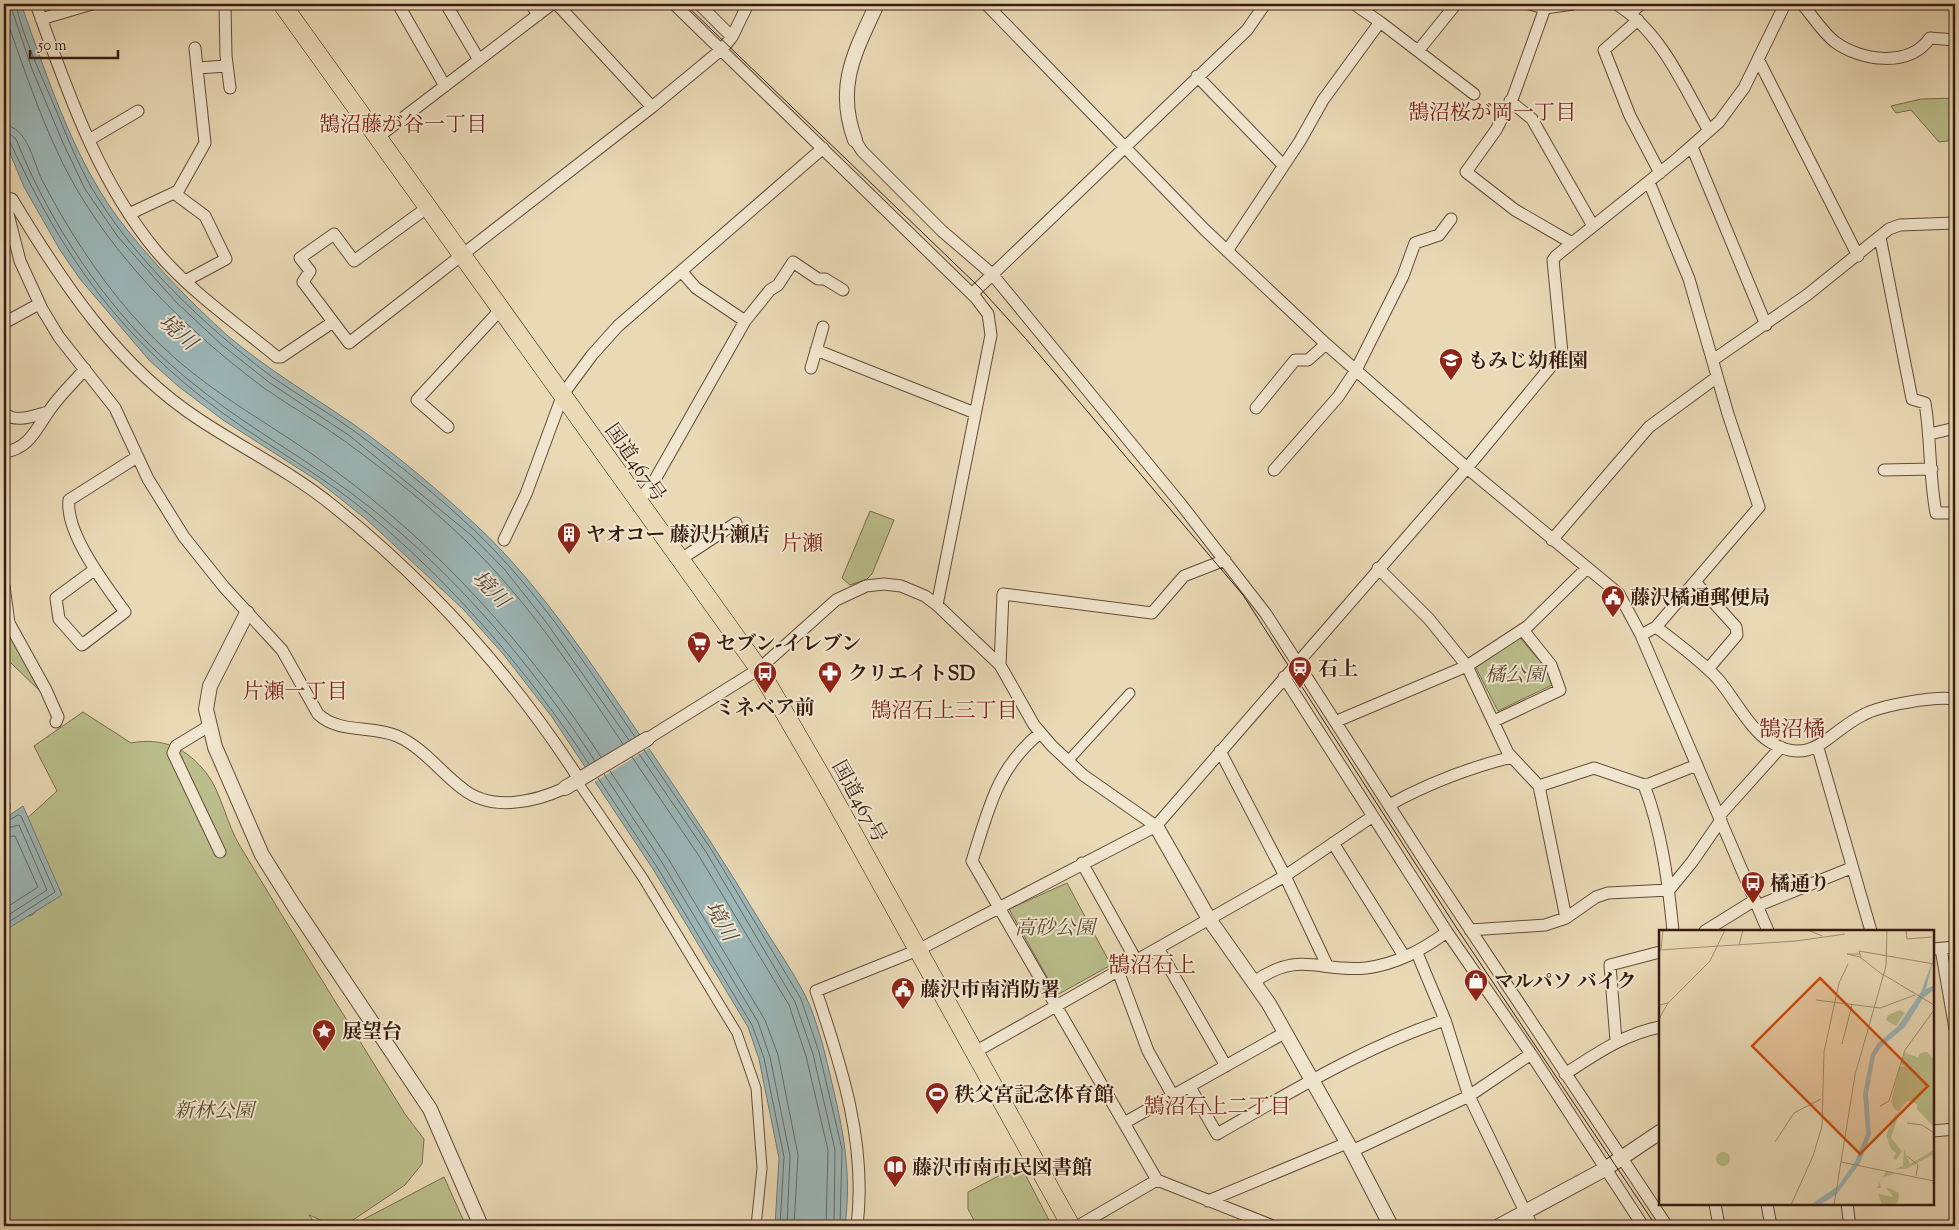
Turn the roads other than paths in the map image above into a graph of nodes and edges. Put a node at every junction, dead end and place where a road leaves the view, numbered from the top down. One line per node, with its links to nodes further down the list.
1 (36, 4): 27 (street)
2 (92, 4): 27 (street)
3 (225, 4): 36 (street)
4 (282, 4): 46 (highway, 国道467号)
5 (398, 4): 39 (street)
6 (446, 4): 35 (street)
7 (531, 4): 25 (street)
8 (552, 4): 25 (street)
9 (557, 4): 43 (street)
10 (674, 4): 32 (street)
11 (699, 4): 29 (street)
12 (748, 4): 29 (street)
13 (877, 4): 48 (street)
14 (986, 4): 49 (street)
15 (1265, 4): 38 (street)
16 (1354, 4): 28 (street)
17 (1456, 4): 33 (street)
18 (1529, 4): 24 (street)
19 (1573, 4): 24 (street)
20 (1616, 4): 26 (street)
21 (1641, 4): 26 (street)
22 (1785, 4): 34 (street)
23 (1802, 4): 30 (street)
24 (1550, 7): 42 (street)
25 (538, 15): 35 (street)
26 (1635, 16): 45 (street); 53 (street)
27 (41, 18): 47 (street)
28 (1380, 22): 33 (street); 52 (street)
29 (732, 37): 32 (street)
30 (1955, 40)
31 (195, 48): 37 (street)
32 (722, 50): 43 (street); 51 (street)
33 (1418, 51): 41 (street)
34 (1758, 59): 45 (street); 66 (street)
35 (479, 60): 39 (street)
36 (227, 66): 37 (street); 40 (street)
37 (197, 68): 55 (street)
38 (1198, 76): 49 (street); 52 (street)
39 (445, 86): 46 (street)
40 (230, 88)
41 (1474, 94)
42 (1510, 101): 61 (street); 63 (street)
43 (652, 107): 65 (street)
44 (138, 111): 47 (street)
45 (1709, 131): 50 (street)
46 (378, 137): 57 (highway, 国道467号)
47 (89, 140): 58 (street)
48 (855, 140): 68 (street)
49 (1125, 146): 64 (street); 68 (street)
50 (1692, 147): 53 (street); 77 (street)
51 (823, 148): 67 (street); 71 (street)
52 (1283, 165): 64 (street)
53 (1660, 173): 54 (street)
54 (1649, 182): 61 (street); 81 (street)
55 (174, 193): 58 (street); 69 (street)
56 (4, 198): 72 (street); 137 (street)
57 (428, 207): 65 (highway, 国道467号); 75 (street)
58 (129, 214): 69 (street)
59 (1451, 219): 84 (street)
60 (1955, 223): 62 (street)
61 (1592, 226): 63 (street)
62 (1880, 237): 66 (street); 93 (street)
63 (1572, 242): 96 (street)
64 (1227, 251): 79 (street)
65 (462, 255): 73 (highway, 国道467号); 75 (street)
66 (1858, 256): 77 (street)
67 (682, 272): 74 (street); 86 (street)
68 (992, 274): 71 (street); 106 (street)
69 (185, 281): 75 (street)
70 (843, 290): 74 (street)
71 (972, 294): 90 (street)
72 (39, 304): 76 (street); 83 (street)
73 (501, 309): 86 (highway, 国道467号); 91 (street)
74 (745, 321): 100 (street)
75 (333, 322)
76 (4, 323)
77 (1766, 325): 81 (street)
78 (823, 327): 80 (street)
79 (1326, 344): 84 (street); 87 (street)
80 (816, 350): 82 (street); 90 (street)
81 (1713, 360): 85 (street)
82 (811, 368)
83 (85, 369): 88 (street); 95 (street)
84 (1356, 370): 96 (street); 98 (street)
85 (1718, 376): 104 (street); 110 (street)
86 (563, 394): 100 (highway, 国道467号); 103 (street)
87 (1256, 408)
88 (48, 412): 89 (street); 94 (street)
89 (4, 413)
90 (975, 413): 112 (street)
91 (448, 426)
92 (1955, 428): 93 (street)
93 (1930, 434): 97 (street)
94 (4, 452)
95 (137, 457): 109 (street); 113 (street)
96 (1467, 468): 104 (street); 107 (street)
97 (1932, 469): 99 (street); 101 (street)
98 (1274, 470)
99 (1884, 470)
100 (638, 502): 105 (highway, 国道467号)
101 (1955, 513)
102 (736, 523): 105 (street)
103 (504, 540)
104 (1552, 540): 108 (street)
105 (681, 559): 120 (highway, 国道467号)
106 (1226, 560): 117 (street); 118 (street)
107 (1378, 568): 117 (street); 119 (street)
108 (1586, 568): 115 (street); 116 (street)
109 (94, 570): 109 (street)
110 (1694, 582): 114 (street); 121 (street)
111 (4, 586): 127 (street)
112 (937, 606): 118 (street); 120 (street)
113 (247, 613): 128 (street); 137 (street)
114 (1656, 627): 116 (street); 121 (street)
115 (1523, 630): 119 (street); 126 (street)
116 (1640, 634): 136 (street)
117 (1297, 663): 122 (street); 125 (street)
118 (1000, 666): 129 (street)
119 (1467, 666): 125 (street); 126 (street)
120 (759, 669): 130 (street); 163 (highway, 国道467号)
121 (1708, 669): 131 (street)
122 (1284, 677): 133 (street); 141 (street)
123 (1130, 693): 135 (street)
124 (1955, 699): 132 (street)
125 (1336, 721): 140 (street)
126 (1494, 721): 134 (street)
127 (56, 722)
128 (209, 726): 145 (street); 198 (street)
129 (1040, 733): 135 (street); 151 (street)
130 (647, 739): 137 (street)
131 (1781, 747): 132 (street); 142 (street)
132 (1818, 748): 147 (street)
133 (1220, 751): 143 (street); 148 (street)
134 (1512, 757): 139 (street); 140 (street)
135 (1068, 761): 143 (street)
136 (1697, 765): 138 (street); 142 (street)
137 (576, 781): 199 (street)
138 (1644, 784): 139 (street); 149 (street)
139 (1539, 786): 152 (street)
140 (1389, 805): 155 (street)
141 (1373, 816): 144 (street); 159 (street)
142 (1720, 818): 149 (street); 150 (street)
143 (1156, 826): 146 (street); 153 (street)
144 (1333, 843): 148 (street); 166 (street)
145 (220, 852)
146 (1082, 863): 151 (street); 167 (street)
147 (1851, 868): 150 (street); 158 (street)
148 (1285, 876): 153 (street); 168 (street)
149 (1668, 890): 152 (street); 156 (street)
150 (1756, 903): 154 (street); 157 (street)
151 (999, 907): 163 (street); 171 (street)
152 (1566, 918): 155 (street)
153 (1210, 919): 161 (street); 170 (street)
154 (1718, 928)
155 (1470, 930): 180 (street)
156 (1673, 930)
157 (1768, 930)
158 (1871, 930)
159 (1447, 932): 165 (street); 178 (street)
160 (1955, 947): 162 (street)
161 (1158, 948): 167 (street); 179 (street)
162 (1937, 949): 174 (street)
163 (918, 950): 177 (highway, 国道467号); 200 (street)
164 (1659, 952): 176 (street)
165 (1417, 953): 166 (street); 172 (street)
166 (1404, 956): 168 (street)
167 (1136, 960): 169 (street)
168 (1327, 965): 170 (street)
169 (1118, 970): 171 (street); 183 (street)
170 (1254, 982): 175 (street)
171 (1056, 1006): 177 (street); 185 (street)
172 (1445, 1020): 181 (street); 184 (street)
173 (1659, 1027): 176 (street)
174 (1955, 1029)
175 (1286, 1032): 179 (street); 181 (street)
176 (1616, 1041): 180 (street)
177 (975, 1052): 201 (highway, 国道467号)
178 (1530, 1054): 184 (street); 191 (street)
179 (1226, 1066): 182 (street)
180 (1565, 1074): 190 (street)
181 (1312, 1080): 182 (street); 189 (street)
182 (1190, 1087): 183 (street)
183 (1174, 1096): 185 (street)
184 (1469, 1096): 189 (street); 197 (street)
185 (1124, 1123): 192 (street)
186 (1955, 1128): 187 (street)
187 (1934, 1131)
188 (1659, 1133): 190 (street)
189 (1350, 1147): 193 (street); 204 (street)
190 (1621, 1158): 191 (street); 208 (street)
191 (1605, 1169): 197 (street); 207 (street)
192 (1157, 1180): 193 (street); 202 (street)
193 (1208, 1201): 203 (street)
194 (1715, 1205): 209 (street)
195 (1767, 1205): 210 (street)
196 (1847, 1205): 211 (street)
197 (1525, 1212): 205 (street); 206 (street)
198 (481, 1226)
199 (756, 1226)
200 (857, 1226)
201 (1071, 1226)
202 (1078, 1226)
203 (1273, 1226)
204 (1391, 1226)
205 (1498, 1226)
206 (1532, 1226)
207 (1643, 1226)
208 (1667, 1226)
209 (1719, 1226)
210 (1771, 1226)
211 (1850, 1226)

